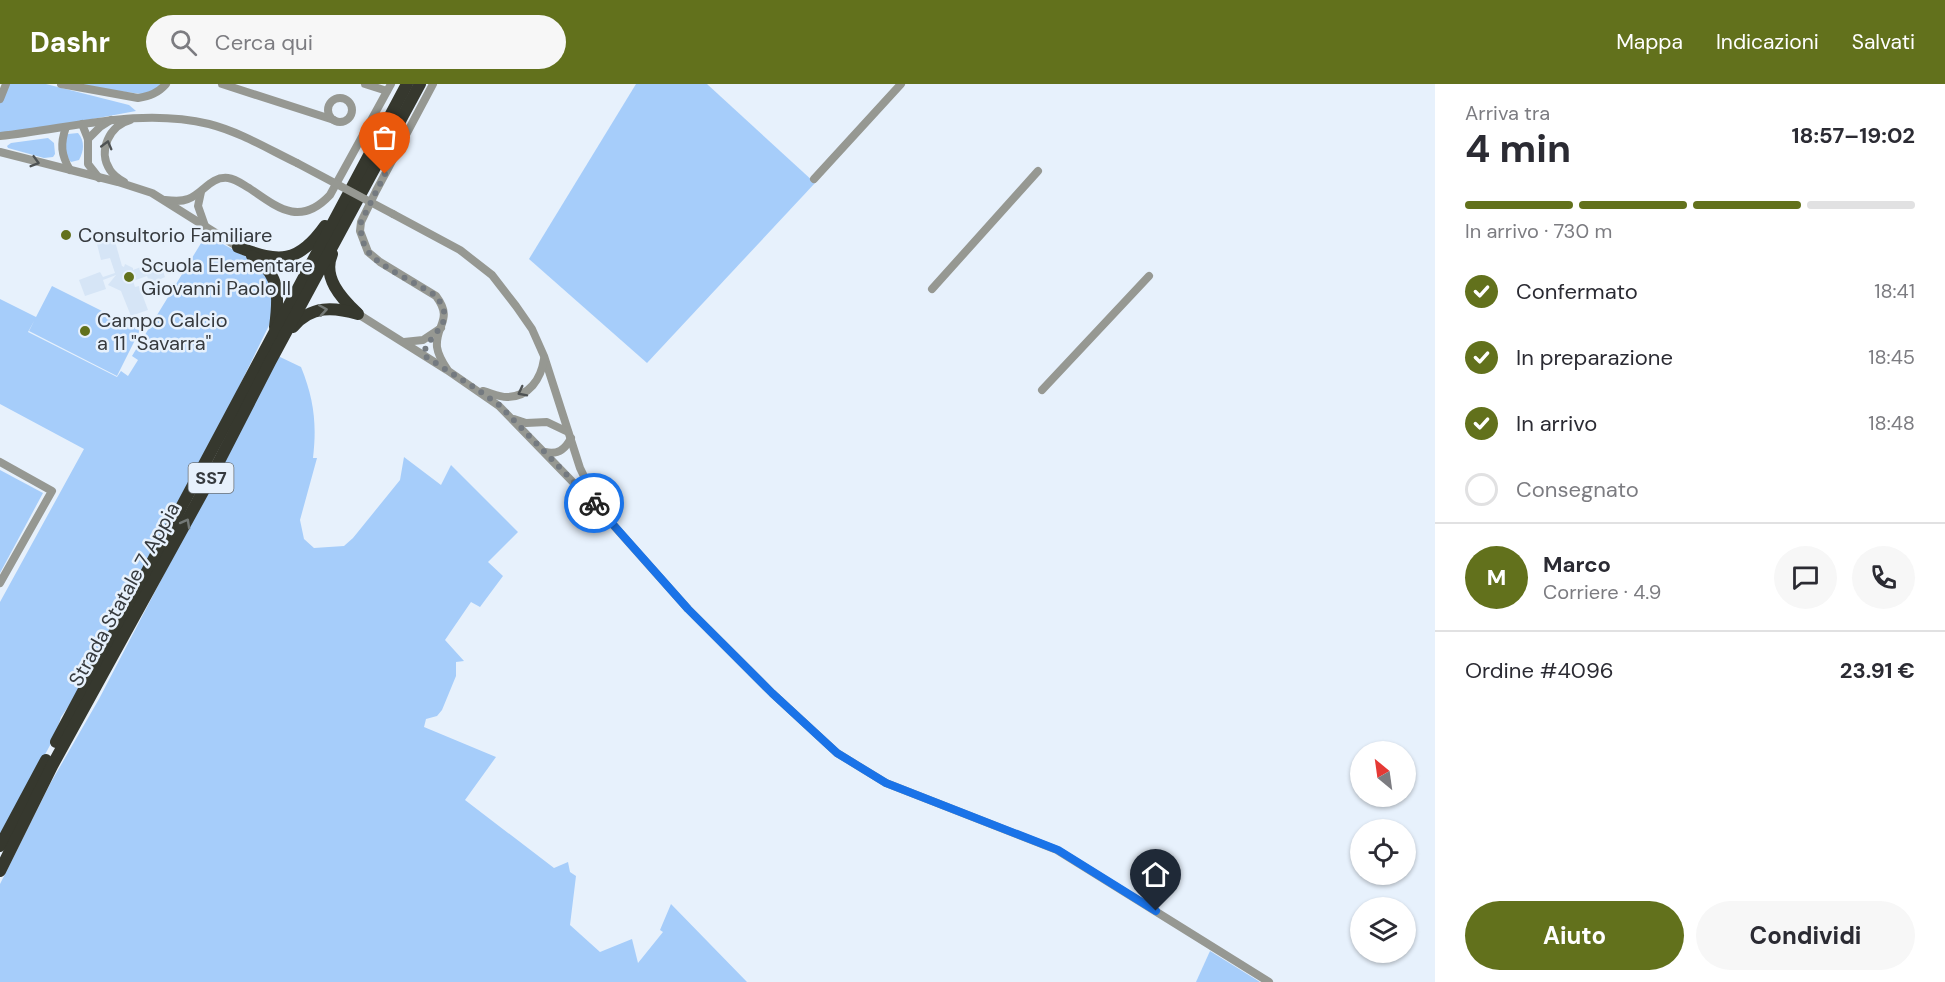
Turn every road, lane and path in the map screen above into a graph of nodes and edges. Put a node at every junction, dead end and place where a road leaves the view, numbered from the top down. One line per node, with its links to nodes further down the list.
1 (6, 84): 11 (street)
2 (61, 84): 3 (street)
3 (166, 84)
4 (222, 84): 14 (street)
5 (365, 84): 10 (street)
6 (407, 84): 28 (highway, Strada Statale 7 Appia / SS7)
7 (420, 84): 30 (highway, Strada Statale 7 Appia / SS7)
8 (433, 84): 37 (street)
9 (901, 84): 24 (street)
10 (389, 88): 26 (street)
11 (0, 99)
12 (142, 117): 13 (street); 25 (street, one-way to 12); 40 (street, bridge)
13 (113, 119): 15 (street); 18 (street)
14 (334, 120)
15 (81, 124): 16 (street); 18 (street)
16 (66, 127): 17 (street); 21 (street)
17 (0, 136)
18 (88, 139): 20 (street)
19 (0, 152): 21 (street, one-way to 21)
20 (87, 159): 21 (street); 23 (street)
21 (70, 170): 23 (street)
22 (1038, 171): 34 (street)
23 (99, 178): 25 (street)
24 (814, 179)
25 (127, 185): 27 (street)
26 (197, 197): 27 (street); 29 (street); 31 (street)
27 (165, 200): 29 (street)
28 (345, 201): 32 (highway); 36 (highway, Strada Statale 7 Appia / SS7)
29 (186, 214): 31 (street)
30 (345, 223): 35 (highway); 41 (highway, Strada Statale 7 Appia / SS7)
31 (205, 226): 32 (street)
32 (238, 247): 36 (highway)
33 (1149, 276): 44 (street)
34 (932, 289)
35 (358, 314): 38 (street); 41 (highway, one-way to 35)
36 (274, 336): 51 (highway, Strada Statale 7 Appia / SS7)
37 (436, 337): 38 (street); 39 (street); 42 (street)
38 (401, 341): 39 (street)
39 (423, 355): 42 (street)
40 (544, 356): 43 (street, one-way to 43); 46 (street)
41 (270, 362): 52 (highway, Strada Statale 7 Appia / SS7, one-way to 41)
42 (447, 370): 43 (street)
43 (478, 390): 45 (street)
44 (1042, 390)
45 (512, 418): 46 (street); 47 (street)
46 (569, 435): 47 (street); 49 (street)
47 (544, 452): 49 (street)
48 (0, 462): 50 (street)
49 (599, 508): 53 (street)
50 (0, 583)
51 (0, 846)
52 (0, 870)
53 (1269, 982)

